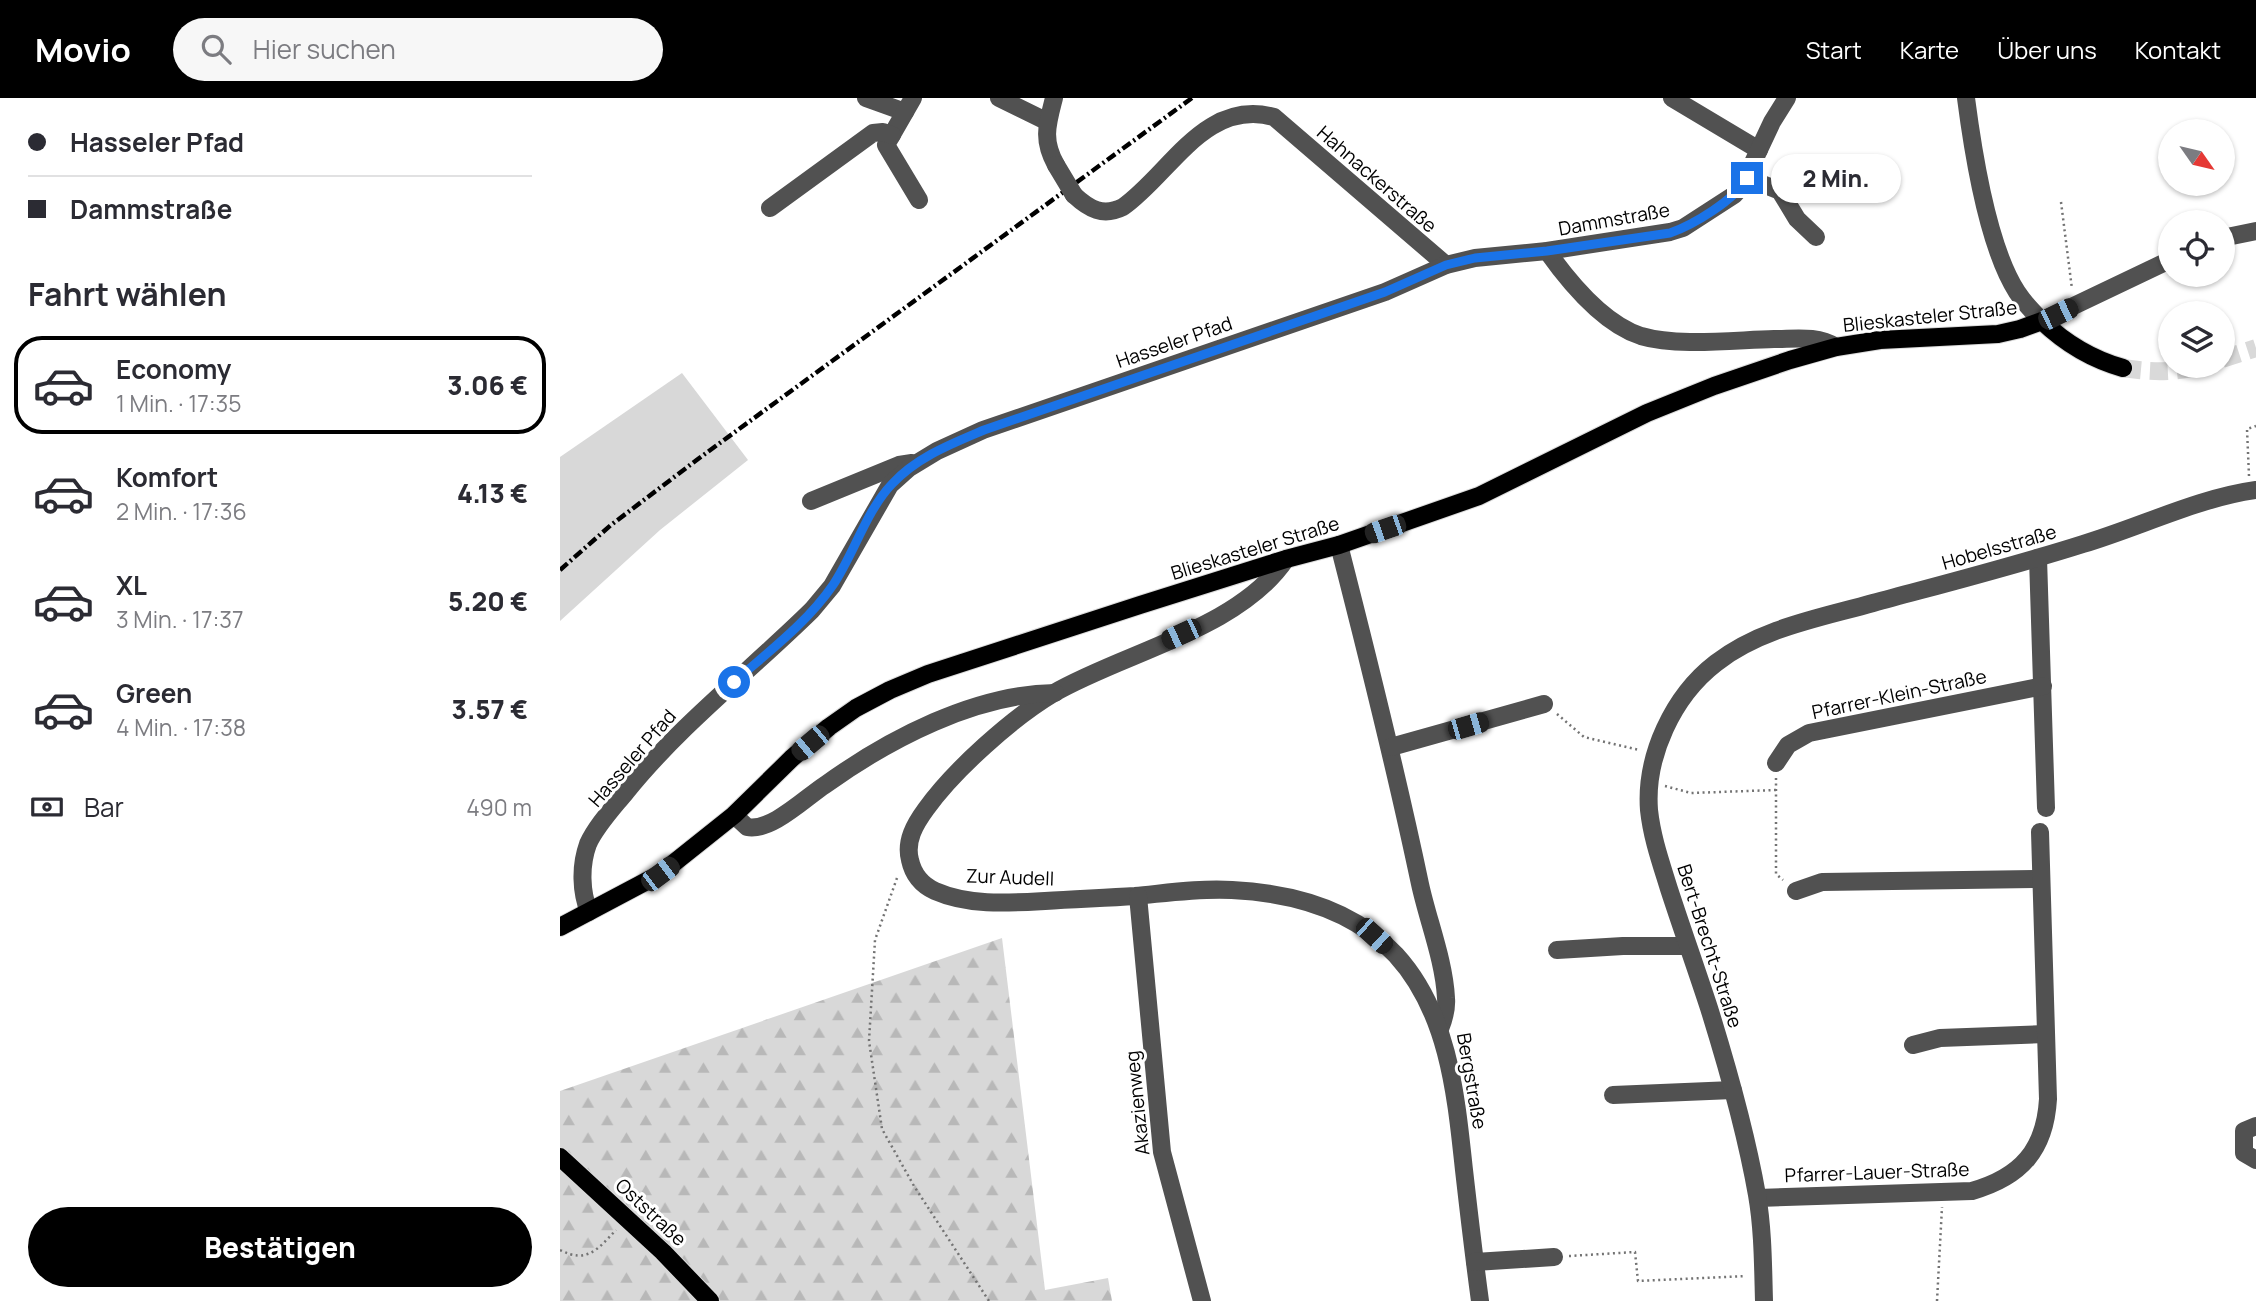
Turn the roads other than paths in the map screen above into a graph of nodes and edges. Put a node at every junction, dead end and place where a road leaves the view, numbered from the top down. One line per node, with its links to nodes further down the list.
1 (866, 98): 7 (street)
2 (999, 98): 8 (street)
3 (1054, 98): 8 (street)
4 (1672, 98): 10 (street)
5 (1787, 98): 10 (street, Dammstraße)
6 (1966, 98): 20 (street)
7 (909, 105): 9 (street)
8 (1048, 122): 18 (street, Hahnackerstraße, bridge)
9 (892, 135): 12 (street); 13 (street)
10 (1759, 150): 11 (street, Dammstraße)
11 (1747, 178): 16 (street); 17 (street, Dammstraße)
12 (919, 200)
13 (769, 208)
14 (2256, 231): 15 (street)
15 (2235, 235)
16 (1816, 237)
17 (1547, 251): 18 (street); 21 (street)
18 (1446, 265): 23 (street, Hasseler Pfad)
19 (2158, 266): 20 (street, Blieskasteler Straße)
20 (2042, 321): 21 (main road, Blieskasteler Straße); 22 (main road)
21 (1836, 347): 26 (main road, Blieskasteler Straße)
22 (2123, 368)
23 (918, 462): 25 (street, Hasseler Pfad); 41 (street, Hasseler Pfad)
24 (2253, 490): 27 (street, Hobelsstraße)
25 (811, 501)
26 (1339, 545): 28 (main road, Blieskasteler Straße); 33 (street, Bergstraße)
27 (2038, 558): 29 (street, Hobelsstraße); 30 (street)
28 (1286, 559): 31 (street); 36 (main road, Blieskasteler Straße)
29 (1751, 640): 43 (street, Bert-Brecht-Straße)
30 (2043, 686): 34 (street, Pfarrer-Klein-Straße); 35 (street)
31 (1055, 693): 36 (street); 40 (street, Zur Audell)
32 (1544, 704): 33 (street)
33 (1391, 747): 45 (street, Bergstraße)
34 (1776, 763)
35 (2046, 808)
36 (734, 815): 41 (main road, Blieskasteler Straße)
37 (2040, 832): 38 (street, Pfarrer-Lauer-Straße)
38 (2040, 879): 39 (street); 46 (street, Pfarrer-Lauer-Straße)
39 (1796, 891)
40 (1138, 895): 45 (street, Zur Audell); 57 (street, Akazienweg)
41 (589, 912): 42 (main road, Blieskasteler Straße)
42 (560, 927)
43 (1687, 946): 44 (street); 48 (street, Bert-Brecht-Straße)
44 (1557, 950)
45 (1440, 1029): 55 (street, Bergstraße)
46 (2045, 1034): 47 (street); 53 (street, Pfarrer-Lauer-Straße)
47 (1913, 1045)
48 (1733, 1090): 49 (street); 53 (street, Bert-Brecht-Straße)
49 (1613, 1095)
50 (2256, 1122): 52 (street)
51 (560, 1157): 56 (main road, Oststraße)
52 (2256, 1160)
53 (1758, 1198): 59 (street, Bert-Brecht-Straße)
54 (1554, 1257): 55 (street)
55 (1475, 1262): 58 (street, Bergstraße)
56 (710, 1301)
57 (1202, 1301)
58 (1480, 1301)
59 (1765, 1301)

